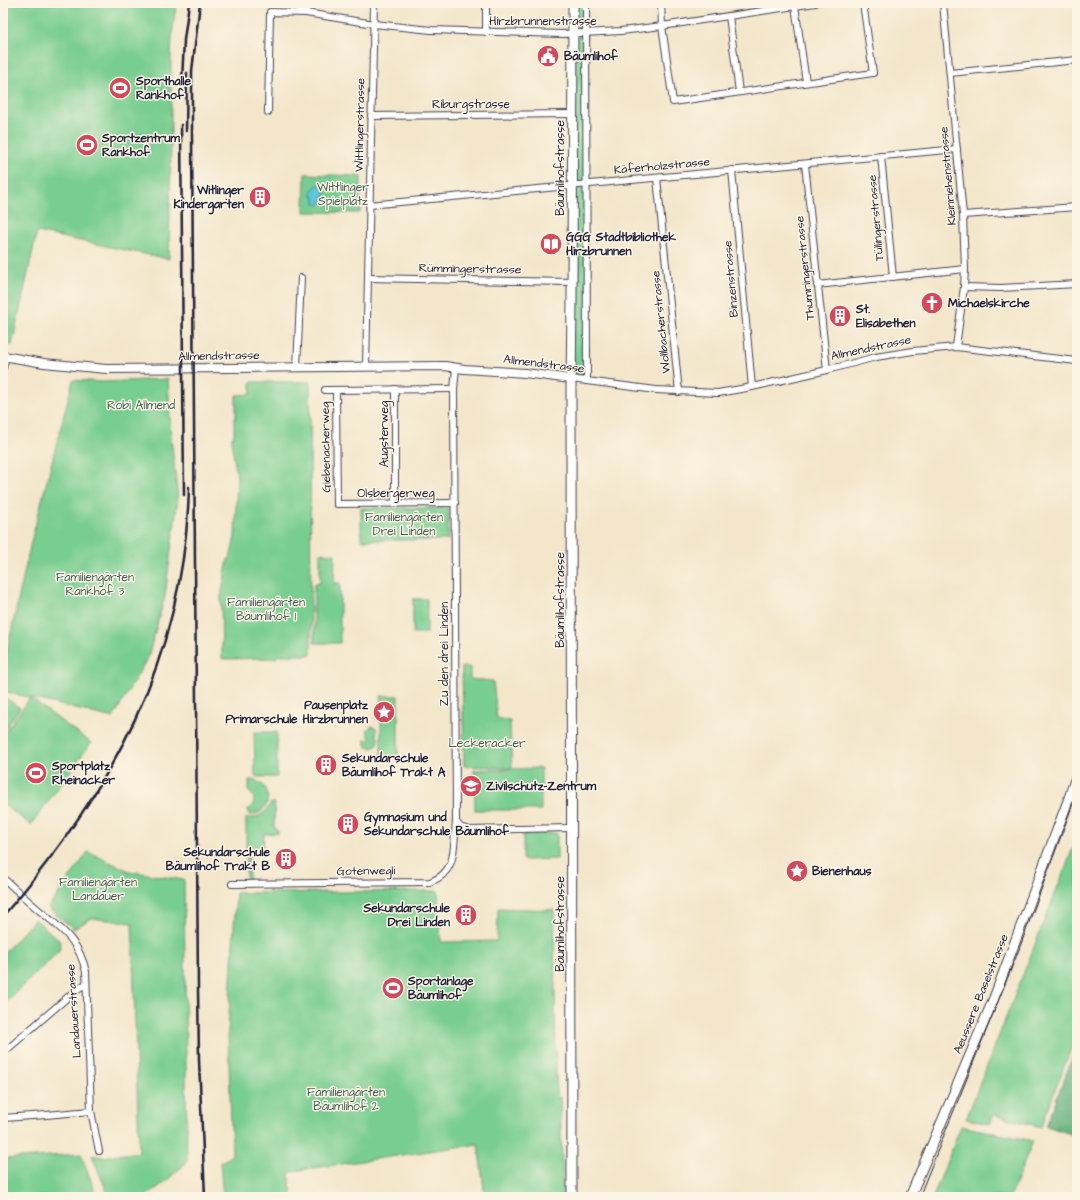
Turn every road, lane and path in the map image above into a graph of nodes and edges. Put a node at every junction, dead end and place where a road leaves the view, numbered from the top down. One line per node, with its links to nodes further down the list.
1 (306, 3): 11 (street)
2 (374, 3): 13 (street, Wittlingerstrasse)
3 (486, 3): 15 (street)
4 (573, 3): 17 (main road, Bäumlihofstrasse)
5 (586, 3): 16 (street)
6 (661, 3): 14 (street)
7 (815, 3): 10 (street, Hirzbrunnenstrasse)
8 (863, 3): 20 (street)
9 (943, 3): 19 (street, Kleinriehenstrasse)
10 (794, 6): 12 (street, Hirzbrunnenstrasse); 20 (street)
11 (306, 14): 13 (street, Hirzbrunnenstrasse); 22 (street, Hirzbrunnenstrasse)
12 (728, 16): 14 (street, Hirzbrunnenstrasse); 21 (street)
13 (374, 24): 15 (street, Hirzbrunnenstrasse); 24 (street, Wittlingerstrasse)
14 (662, 26): 16 (street, Hirzbrunnenstrasse); 21 (street)
15 (486, 32): 17 (street, Hirzbrunnenstrasse)
16 (587, 33): 17 (street, Hirzbrunnenstrasse); 30 (street)
17 (573, 34): 23 (main road, Bäumlihofstrasse)
18 (1077, 60): 19 (street)
19 (950, 73): 25 (street, Kleinriehenstrasse)
20 (806, 82): 21 (street)
21 (738, 92)
22 (268, 112)
23 (572, 114): 24 (street, Riburgstrasse); 31 (main road, Bäumlihofstrasse)
24 (371, 116): 32 (street, Wittlingerstrasse)
25 (957, 149): 26 (street, Käferholzstrasse); 34 (street, Kleinriehenstrasse)
26 (881, 156): 27 (street, Käferholzstrasse); 36 (street, Tüllingerstrasse)
27 (805, 164): 28 (street, Käferholzstrasse); 41 (street, Thumringerstrasse)
28 (732, 170): 29 (street, Käferholzstrasse); 53 (street, Binzenstrasse)
29 (657, 178): 30 (street, Käferholzstrasse); 58 (street, Wollbacherstrasse)
30 (587, 184): 31 (street, Käferholzstrasse); 52 (street)
31 (572, 186): 32 (street, Käferholzstrasse); 39 (main road, Bäumlihofstrasse)
32 (369, 205): 38 (street, Wittlingerstrasse)
33 (1077, 207): 34 (street)
34 (963, 215): 35 (street, Kleinriehenstrasse)
35 (965, 269): 36 (street, Tüllingerstrasse); 42 (street, Kleinriehenstrasse)
36 (892, 277): 41 (street, Tüllingerstrasse)
37 (300, 278): 46 (street)
38 (368, 278): 39 (street, Rümmingerstrasse); 47 (street, Wittlingerstrasse)
39 (572, 282): 51 (main road, Bäumlihofstrasse)
40 (1077, 284): 42 (street)
41 (817, 285): 50 (street, Thumringerstrasse)
42 (964, 287): 43 (street, Kleinriehenstrasse)
43 (956, 347): 45 (street, Allmendstrasse); 50 (street, Allmendstrasse)
44 (4, 356): 46 (street, Allmendstrasse); 48 (street)
45 (1077, 361)
46 (297, 367): 47 (street, Allmendstrasse)
47 (366, 367): 49 (street, Allmendstrasse)
48 (3, 368)
49 (456, 368): 51 (street, Allmendstrasse); 55 (street, Zu den drei Linden)
50 (827, 370): 53 (street, Allmendstrasse)
51 (571, 379): 52 (street, Allmendstrasse); 64 (main road, Bäumlihofstrasse)
52 (587, 381): 58 (street, Allmendstrasse)
53 (752, 386): 58 (street, Allmendstrasse)
54 (395, 389): 55 (street); 57 (street); 61 (street, Augsterweg)
55 (454, 389): 59 (street, Zu den drei Linden)
56 (325, 390): 57 (street)
57 (336, 390): 60 (street, Giebenacherweg)
58 (679, 392)
59 (455, 503): 61 (street, Olsbergerweg); 63 (street, Zu den drei Linden)
60 (337, 504): 61 (street, Olsbergerweg)
61 (395, 504)
62 (1077, 774): 73 (main road, Aeussere Baselstrasse)
63 (456, 822): 64 (street); 66 (street, Gotenwegli)
64 (572, 828): 72 (main road, Bäumlihofstrasse)
65 (3, 878): 67 (street, Landauerstrasse)
66 (232, 884)
67 (86, 984): 68 (street); 69 (street, Landauerstrasse)
68 (3, 1053)
69 (91, 1110): 70 (street); 71 (street, Landauerstrasse)
70 (3, 1118)
71 (99, 1151)
72 (572, 1197)
73 (910, 1197)

